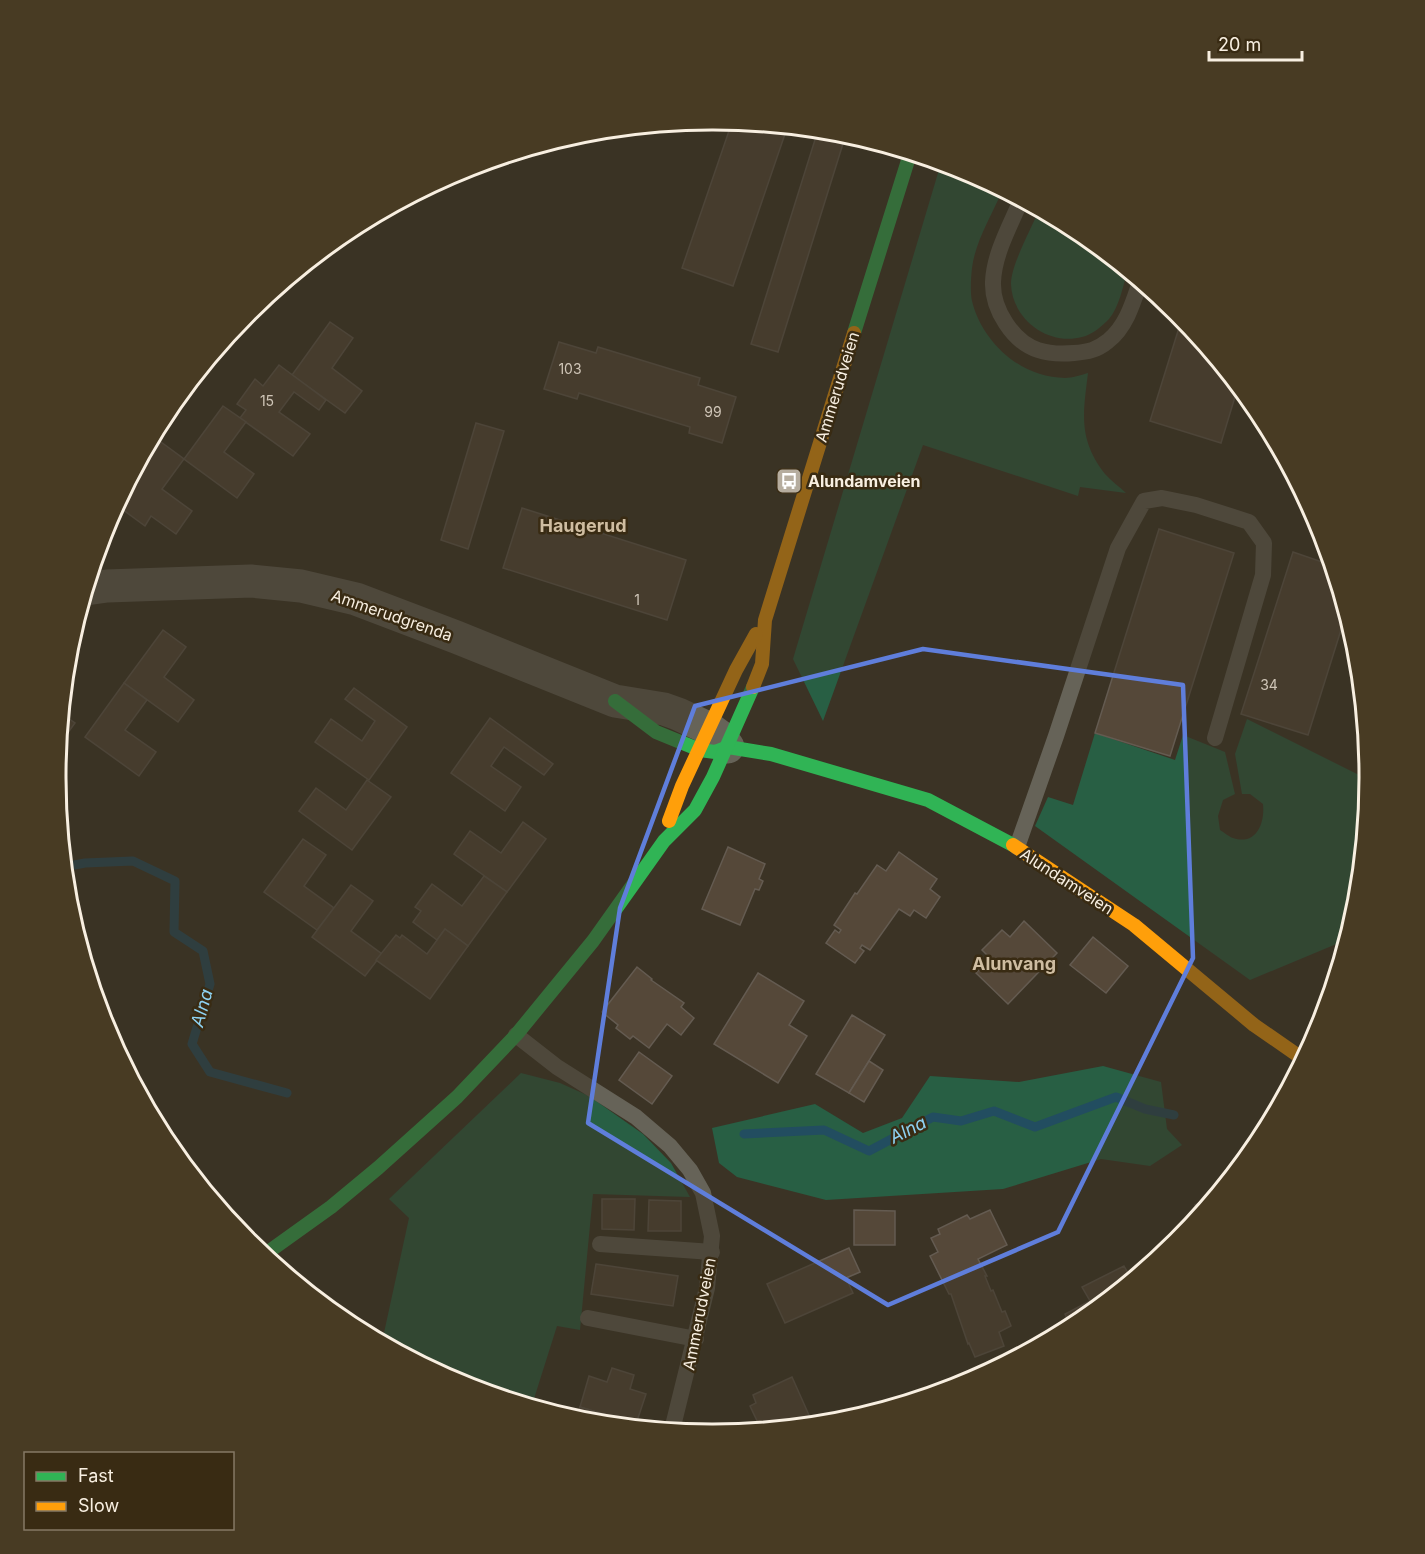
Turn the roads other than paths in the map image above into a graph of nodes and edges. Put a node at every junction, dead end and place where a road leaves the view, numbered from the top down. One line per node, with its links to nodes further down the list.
1 (908, 161): 5 (street, Ammerudveien)
2 (1017, 207): 3 (lane)
3 (1137, 290)
4 (95, 588): 6 (street, Ammerudgrenda)
5 (765, 620): 8 (street, Ammerudveien); 8 (street, Ammerudveien)
6 (615, 701): 8 (street, Alundamveien)
7 (1215, 738): 10 (lane)
8 (712, 742): 9 (street, Ammerudveien); 9 (street, Ammerudveien); 10 (street, Alundamveien)
9 (664, 841): 11 (street, Ammerudveien)
10 (1017, 847): 12 (street, Alundamveien)
11 (516, 1035): 14 (street, Ammerudveien); 15 (lane, Ammerudveien)
12 (1296, 1054)
13 (600, 1244): 15 (lane)
14 (272, 1250)
15 (712, 1252): 17 (lane, Ammerudveien)
16 (588, 1318): 17 (lane)
17 (696, 1338): 18 (lane, Ammerudveien)
18 (674, 1422)

